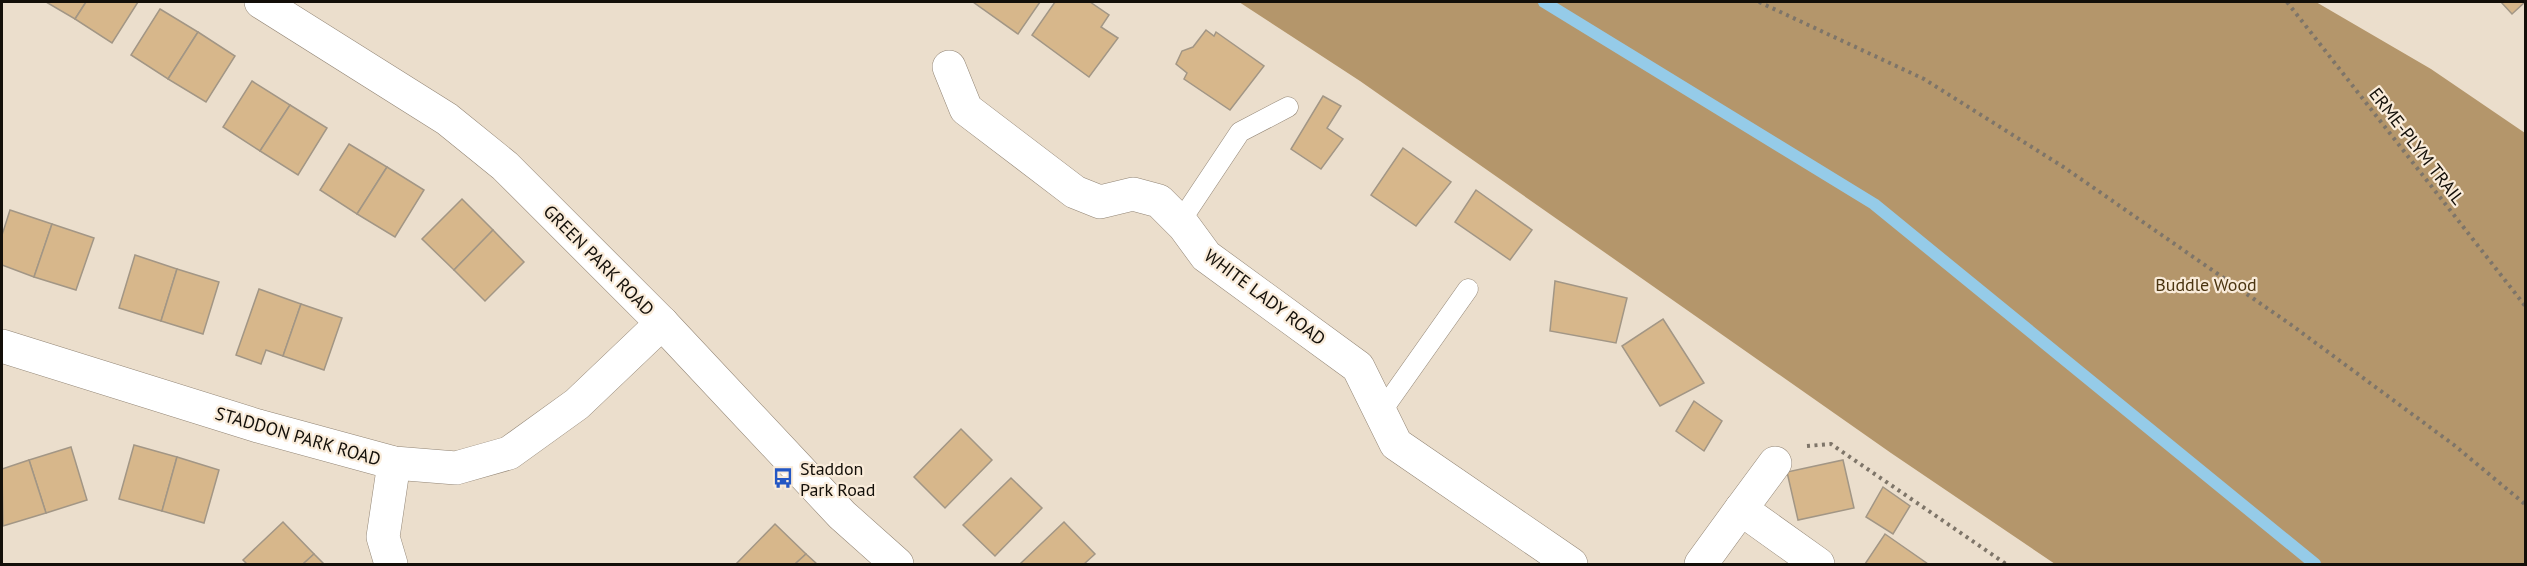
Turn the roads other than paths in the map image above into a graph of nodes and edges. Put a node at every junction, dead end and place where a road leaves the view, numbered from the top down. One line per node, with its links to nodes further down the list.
1 (261, 2): 6 (street, GREEN PARK ROAD)
2 (949, 67): 4 (street, WHITE LADY ROAD)
3 (1288, 107): 4 (lane)
4 (1180, 222): 8 (street, WHITE LADY ROAD)
5 (1468, 289): 8 (lane)
6 (662, 323): 9 (street, STADDON PARK ROAD); 13 (street, GREEN PARK ROAD)
7 (2, 346): 9 (street, STADDON PARK ROAD)
8 (1381, 412): 14 (street, WHITE LADY ROAD)
9 (394, 463): 12 (street)
10 (1775, 463): 11 (street)
11 (1741, 509): 15 (street); 16 (street)
12 (391, 564)
13 (897, 564)
14 (1571, 564)
15 (1701, 564)
16 (1818, 564)

